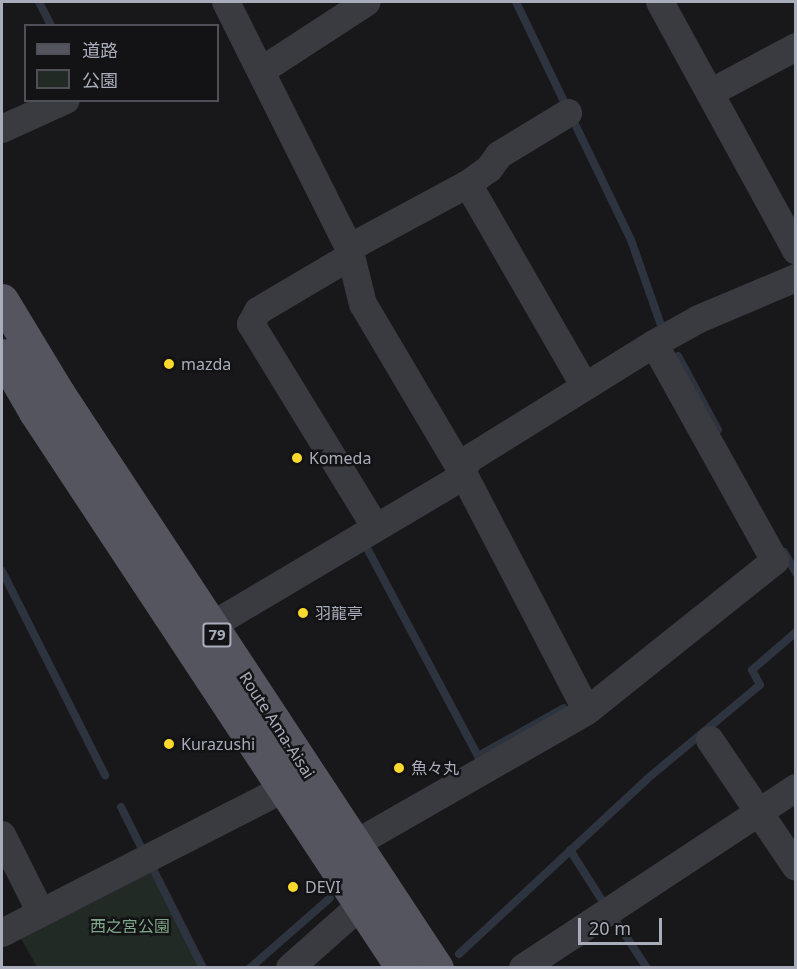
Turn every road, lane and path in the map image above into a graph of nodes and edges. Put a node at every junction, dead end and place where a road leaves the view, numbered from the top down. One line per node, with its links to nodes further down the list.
1 (367, 2): 5 (street)
2 (660, 2): 6 (street)
3 (227, 20): 5 (street)
4 (795, 47): 6 (street)
5 (261, 71): 12 (street)
6 (710, 93): 11 (street)
7 (62, 102): 9 (street)
8 (568, 113): 10 (street)
9 (2, 129)
10 (468, 184): 12 (street); 17 (street)
11 (795, 250)
12 (350, 252): 18 (street); 19 (street)
13 (795, 278): 15 (street)
14 (2, 300): 20 (main road, Route Ama-Aisai / 79)
15 (654, 344): 17 (street); 21 (street)
16 (2, 355): 24 (main road, Route Ama-Aisai / 79)
17 (585, 387): 18 (street)
18 (463, 473): 19 (street); 21 (street)
19 (376, 528): 20 (street)
20 (211, 626): 27 (main road, Route Ama-Aisai / 79)
21 (587, 711): 27 (street)
22 (710, 740): 25 (street)
23 (795, 788): 25 (street)
24 (284, 789): 29 (main road, Route Ama-Aisai / 79); 30 (street)
25 (759, 813): 28 (street); 35 (street)
26 (2, 835): 30 (street)
27 (355, 844): 34 (main road, Route Ama-Aisai / 79)
28 (795, 867)
29 (361, 905): 32 (street); 33 (main road, Route Ama-Aisai / 79)
30 (41, 913): 31 (street)
31 (2, 933)
32 (290, 968)
33 (402, 968)
34 (437, 968)
35 (523, 968)

